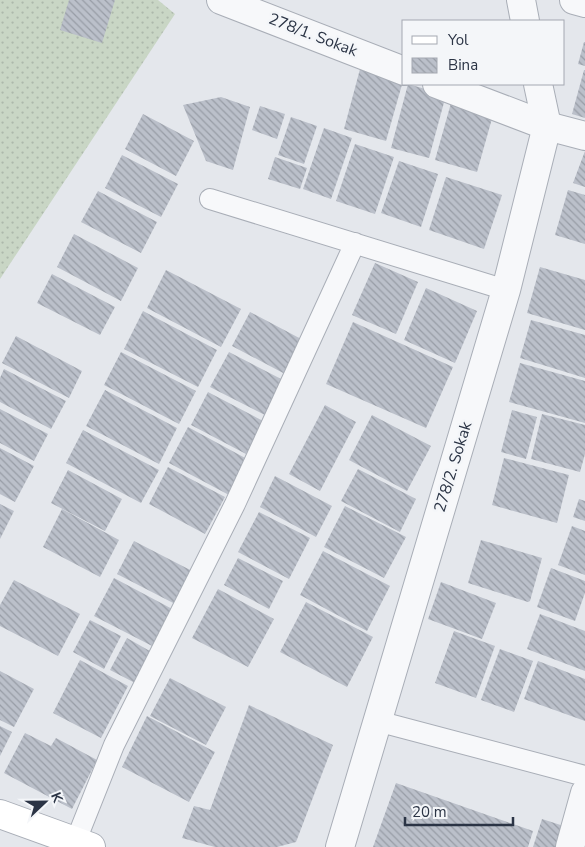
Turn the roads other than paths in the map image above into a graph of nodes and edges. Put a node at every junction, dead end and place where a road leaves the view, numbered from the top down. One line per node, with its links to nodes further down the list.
1 (222, 0): 6 (street, 278/1. Sokak)
2 (521, 0): 5 (street)
3 (574, 0): 4 (street)
4 (585, 3)
5 (525, 20)
6 (402, 70)
7 (440, 85): 9 (street)
8 (538, 85): 9 (street, 278/2. Sokak)
9 (547, 126): 10 (street); 13 (street, 278/2. Sokak)
10 (585, 136)
11 (210, 199): 12 (lane)
12 (355, 243): 13 (lane); 18 (lane)
13 (506, 290): 14 (street, 278/2. Sokak)
14 (377, 721): 15 (lane); 19 (street, 278/2. Sokak)
15 (585, 776)
16 (585, 793): 20 (street)
17 (0, 814): 18 (main road)
18 (83, 845)
19 (340, 847)
20 (570, 847)

